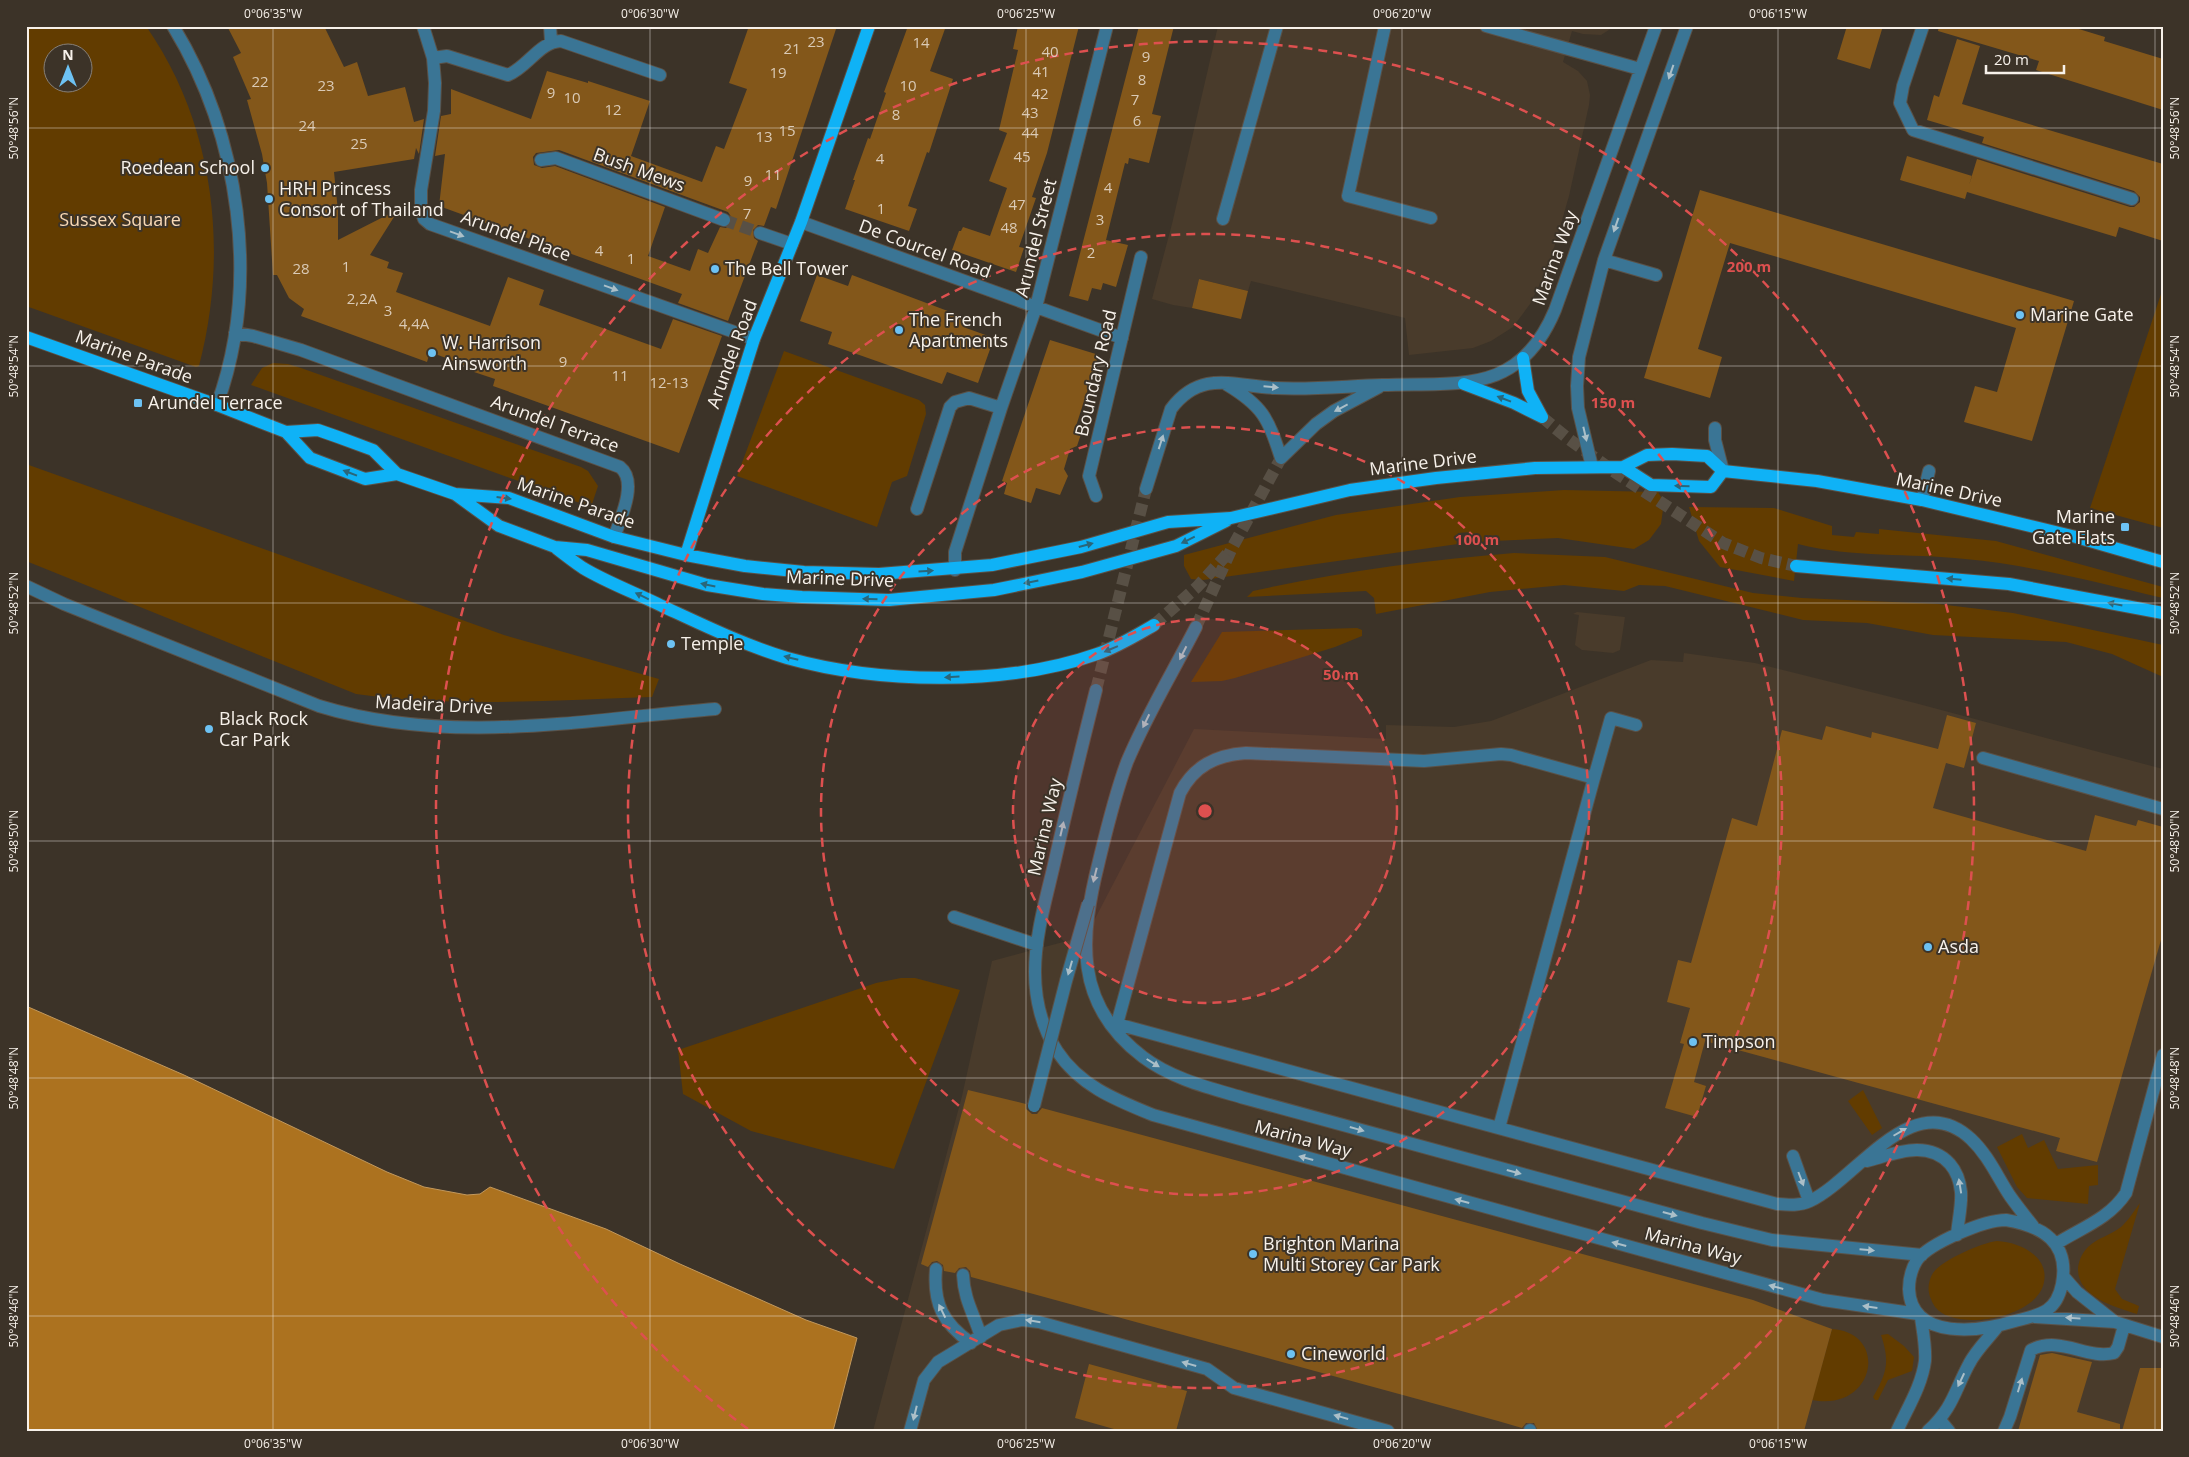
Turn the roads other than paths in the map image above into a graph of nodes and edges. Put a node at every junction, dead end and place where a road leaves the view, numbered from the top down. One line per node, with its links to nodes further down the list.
1 (173, 26): 28 (street)
2 (423, 26): 13 (street, Arundel Place)
3 (550, 26): 12 (street)
4 (869, 26): 21 (main road, Arundel Road)
5 (1107, 26): 27 (street, Arundel Street)
6 (1277, 26): 19 (street)
7 (1385, 26): 18 (street)
8 (1486, 26): 14 (street)
9 (1656, 26): 14 (street, Marina Way)
10 (1687, 26): 25 (street, one-way to 25)
11 (1923, 26): 17 (street)
12 (551, 41): 13 (street); 15 (street)
13 (433, 58): 31 (street, Arundel Place, one-way to 31)
14 (1640, 69): 32 (street, Marina Way)
15 (660, 75)
16 (541, 160): 20 (street, Bush Mews)
17 (2132, 199)
18 (1431, 218)
19 (1223, 219)
20 (724, 220)
21 (801, 222): 23 (main road, Arundel Road); 27 (street, De Courcel Road)
22 (760, 233): 23 (street)
23 (792, 244): 31 (main road, Arundel Road)
24 (1141, 257): 30 (street, Boundary Road)
25 (1604, 260): 26 (street); 40 (street, one-way to 40)
26 (1656, 274)
27 (1036, 308): 30 (street, De Courcel Road); 37 (street, Arundel Street)
28 (235, 333): 36 (street); 51 (street, Arundel Terrace)
29 (26, 337): 36 (main road, Marine Parade)
30 (1122, 338): 47 (street, Boundary Road)
31 (754, 339): 53 (main road, Arundel Road)
32 (1523, 358): 34 (street, Marina Way); 34 (main road, one-way to 34)
33 (1222, 381): 35 (street, Marina Way, one-way to 35); 35 (street, Marina Way, one-way to 33); 45 (street, Marina Way, one-way to 33)
34 (1464, 384): 35 (street, Marina Way)
35 (1384, 385)
36 (217, 405): 39 (main road, Marine Parade)
37 (1001, 408): 49 (street); 56 (street, Arundel Street)
38 (1715, 428): 42 (street)
39 (286, 432): 44 (main road, Marine Parade); 44 (main road, Marine Parade, one-way to 39)
40 (1592, 467): 41 (main road, Marine Drive); 50 (main road, Marine Drive)
41 (1622, 467): 42 (main road, Marine Drive); 42 (main road, one-way to 41)
42 (1723, 471): 48 (main road, Marine Drive)
43 (1929, 471): 48 (street)
44 (397, 474): 46 (main road, Marine Parade)
45 (1146, 489)
46 (455, 494): 51 (main road, Marine Parade, one-way to 51); 52 (main road, Marine Drive)
47 (1096, 496)
48 (1922, 500): 54 (main road, Marine Drive)
49 (917, 509)
50 (1231, 518): 52 (main road, Marine Drive, one-way to 52); 56 (main road, Marine Drive, one-way to 50)
51 (614, 537): 53 (main road, Marine Parade)
52 (555, 547): 59 (main road, one-way to 52)
53 (686, 555): 56 (main road, Marine Drive, one-way to 56)
54 (2163, 562)
55 (1796, 566): 58 (main road, one-way to 55)
56 (954, 570)
57 (26, 586): 62 (street, Madeira Drive)
58 (2163, 613)
59 (1154, 625)
60 (1196, 627): 67 (street, Marina Way, one-way to 67)
61 (1096, 690): 69 (street, Marina Way, one-way to 61)
62 (715, 709)
63 (1636, 725): 65 (street)
64 (1983, 758): 66 (street)
65 (1594, 778): 72 (street); 72 (street)
66 (2163, 809)
67 (1088, 904): 71 (street, one-way to 71, bridge); 79 (street, Marina Way, one-way to 79, bridge)
68 (954, 917): 69 (street)
69 (1037, 945): 83 (street, Marina Way, one-way to 69)
70 (2163, 1055): 78 (street)
71 (1034, 1106)
72 (1499, 1128): 75 (street)
73 (1793, 1156): 75 (street, one-way to 75)
74 (1863, 1162): 75 (street); 76 (street, one-way to 76); 77 (street, one-way to 74)
75 (1810, 1201)
76 (2033, 1226): 77 (street); 78 (street)
77 (1957, 1234): 79 (street)
78 (2056, 1244): 82 (street)
79 (1922, 1255): 83 (street)
80 (936, 1269): 88 (street, one-way to 80)
81 (964, 1275): 88 (street)
82 (2063, 1276): 84 (street); 85 (street)
83 (1919, 1316): 86 (street); 92 (street)
84 (2031, 1317): 85 (street, one-way to 84); 86 (street)
85 (2119, 1324): 87 (street); 95 (street, one-way to 85)
86 (1998, 1326): 89 (street, one-way to 89)
87 (2163, 1336)
88 (976, 1340): 90 (street, one-way to 90); 91 (street, one-way to 88)
89 (1940, 1420): 93 (street); 94 (street)
90 (910, 1431)
91 (1388, 1431)
92 (1897, 1431)
93 (1928, 1431)
94 (1949, 1431)
95 (2004, 1431)

